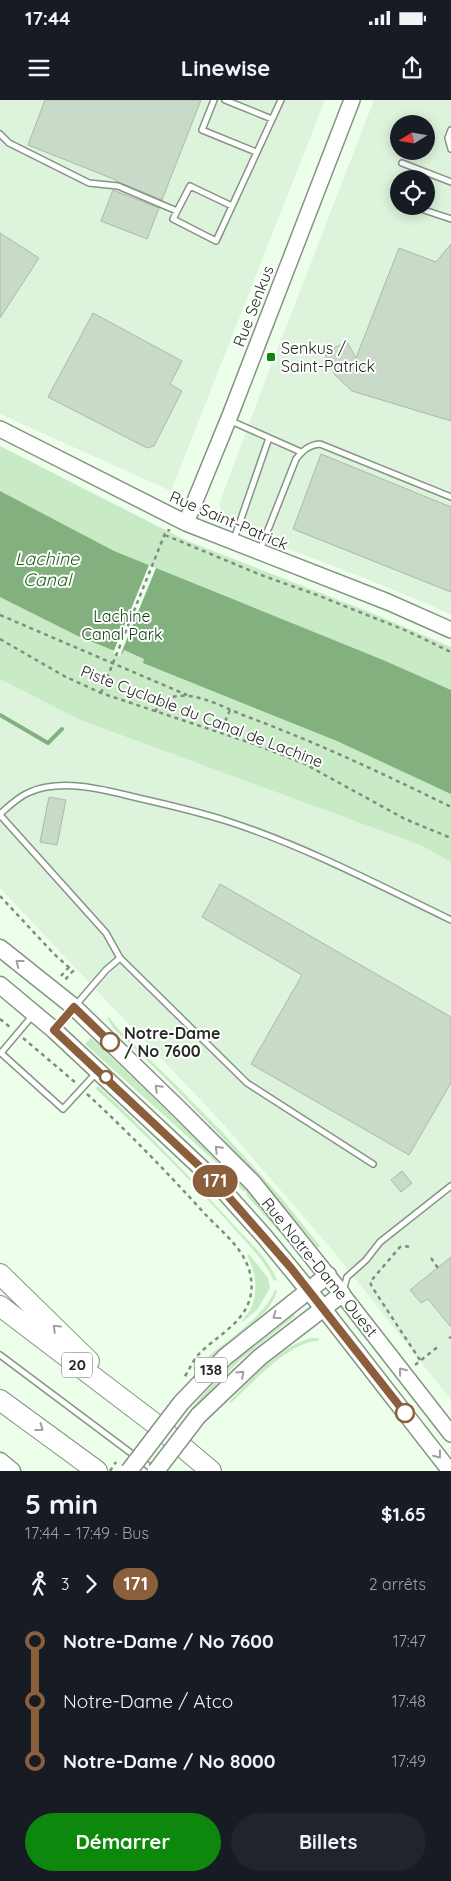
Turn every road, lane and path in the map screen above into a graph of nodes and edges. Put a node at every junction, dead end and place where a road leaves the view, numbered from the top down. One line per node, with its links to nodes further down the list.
1 (214, 100): 9 (lane)
2 (225, 100): 5 (lane)
3 (281, 100): 5 (lane)
4 (352, 100): 18 (main road, Rue Senkus)
5 (272, 119): 9 (lane)
6 (451, 130): 8 (lane)
7 (0, 134): 15 (lane)
8 (451, 149)
9 (256, 152): 14 (lane)
10 (402, 163): 11 (lane)
11 (419, 170)
12 (435, 176): 13 (lane)
13 (451, 182)
14 (232, 206): 15 (lane); 15 (lane)
15 (177, 211)
16 (435, 214): 17 (lane)
17 (451, 219)
18 (228, 420): 20 (lane); 23 (main road, Rue Senkus)
19 (0, 429): 23 (main road, Rue Saint-Patrick)
20 (269, 438): 21 (lane); 24 (lane)
21 (301, 452): 22 (lane); 25 (lane)
22 (451, 497)
23 (186, 523): 24 (main road, Rue Saint-Patrick)
24 (233, 542): 25 (main road, Rue Saint-Patrick)
25 (259, 552): 27 (main road, Rue Saint-Patrick)
26 (0, 614): 30 (path)
27 (451, 630)
28 (0, 639): 31 (path, Piste Cyclable du Canal de Lachine)
29 (451, 652): 30 (path)
30 (113, 664): 31 (path); 32 (path)
31 (101, 693): 34 (path, Piste Cyclable du Canal de Lachine)
32 (189, 696): 33 (path); 34 (path)
33 (230, 710): 35 (path); 36 (path)
34 (155, 712): 35 (path, Piste Cyclable du Canal de Lachine)
35 (213, 731): 38 (path, Piste Cyclable du Canal de Lachine)
36 (451, 807)
37 (0, 815): 40 (lane); 42 (lane)
38 (451, 838)
39 (0, 896): 43 (path)
40 (451, 920)
41 (0, 948): 47 (main road, Rue Notre-Dame Ouest, one-way to 41)
42 (120, 958): 47 (lane); 56 (lane)
43 (69, 967): 44 (path); 45 (path)
44 (62, 976)
45 (66, 980)
46 (0, 985): 48 (main road, Rue Notre-Dame Ouest)
47 (74, 1007): 51 (lane); 62 (main road, Rue Notre-Dame Ouest, one-way to 47)
48 (35, 1013): 51 (main road, Rue Notre-Dame Ouest); 53 (lane)
49 (0, 1018): 50 (path)
50 (12, 1028)
51 (54, 1030): 53 (main road, Rue Notre-Dame Ouest)
52 (21, 1036): 54 (path)
53 (98, 1071): 64 (main road, Rue Notre-Dame Ouest)
54 (74, 1082)
55 (89, 1096): 72 (path)
56 (373, 1164)
57 (451, 1186): 63 (lane)
58 (409, 1247): 70 (path)
59 (430, 1258): 60 (path)
60 (438, 1268)
61 (0, 1274): 74 (highway, one-way to 61)
62 (328, 1275): 63 (lane); 64 (main road, 138); 65 (main road, Rue Notre-Dame Ouest)
63 (347, 1277): 65 (lane)
64 (309, 1291): 67 (main road, Rue Notre-Dame Ouest); 79 (main road, 138, one-way to 79, bridge)
65 (342, 1294): 67 (main road); 75 (main road, Rue Notre-Dame Ouest, one-way to 65)
66 (0, 1306): 74 (highway, 20)
67 (323, 1308): 80 (main road, one-way to 67, bridge); 82 (main road, Rue Notre-Dame Ouest, one-way to 82)
68 (440, 1345): 71 (path)
69 (0, 1355): 80 (lane)
70 (420, 1360)
71 (415, 1365)
72 (181, 1382)
73 (0, 1400): 78 (highway, one-way to 78)
74 (154, 1423): 81 (highway, 20)
75 (451, 1434)
76 (0, 1461): 77 (main road)
77 (12, 1471)
78 (97, 1471)
79 (129, 1471)
80 (155, 1471)
81 (211, 1471)
82 (450, 1471)

